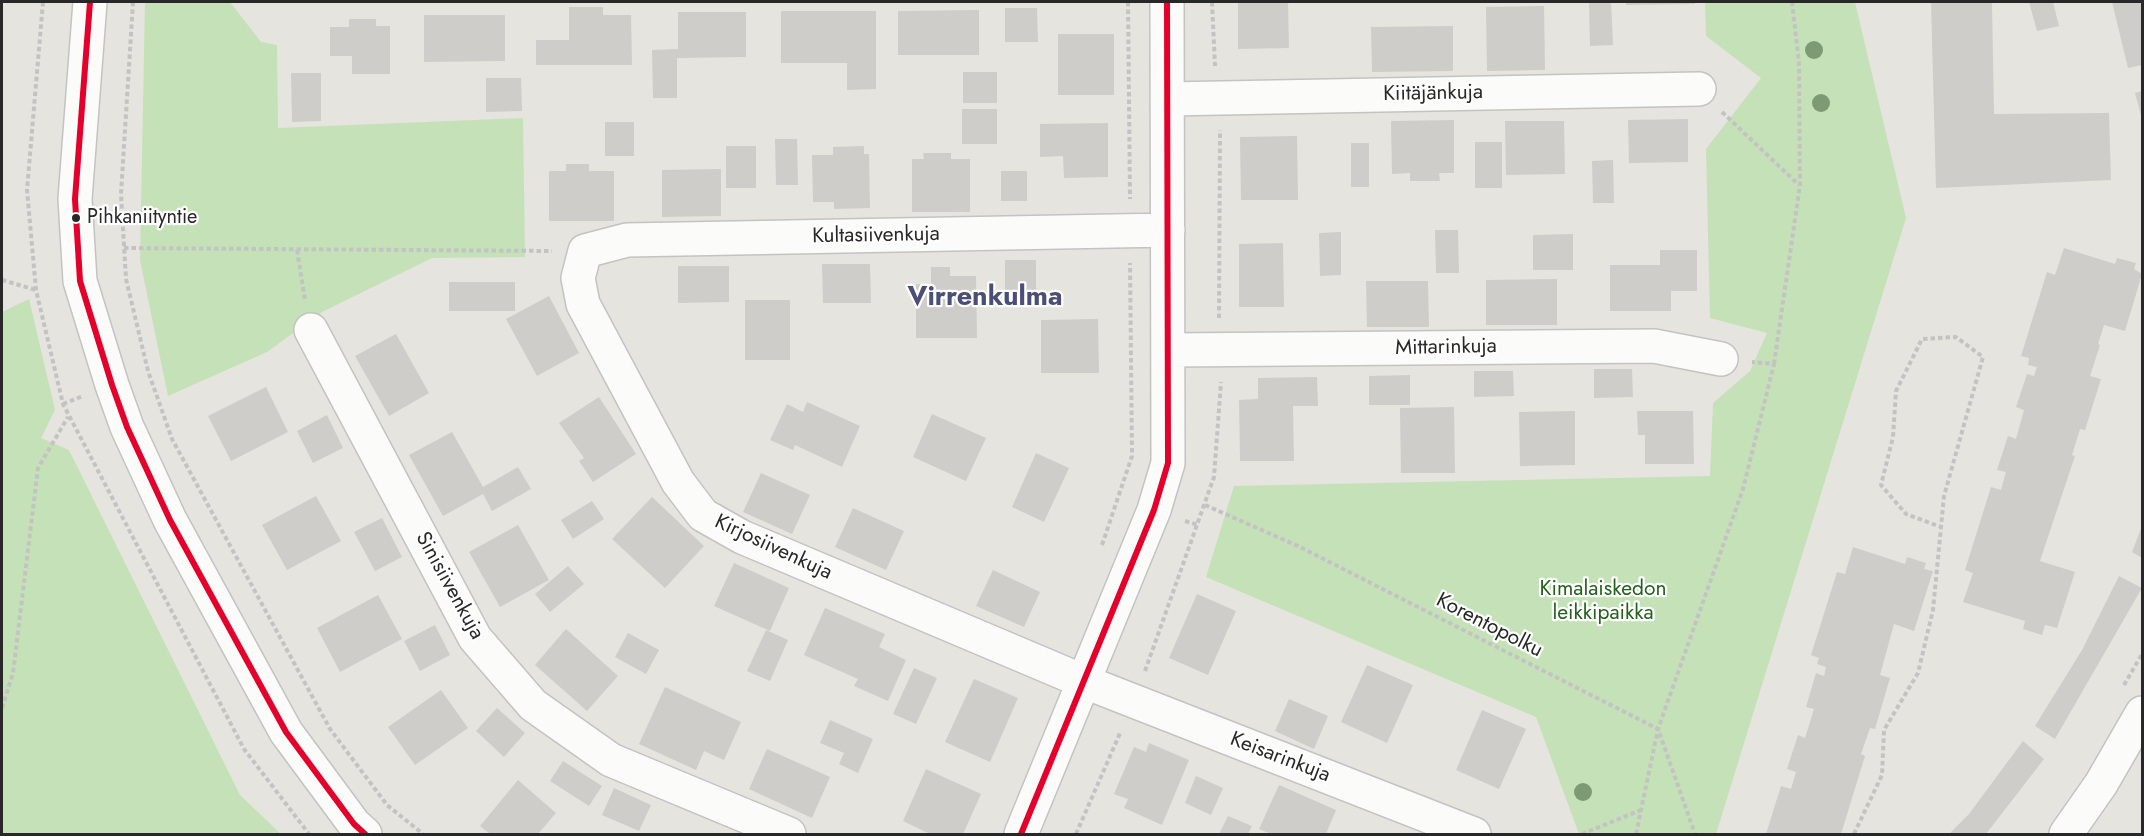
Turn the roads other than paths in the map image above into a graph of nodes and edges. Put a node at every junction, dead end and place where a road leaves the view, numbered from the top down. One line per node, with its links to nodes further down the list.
1 (90, 2): 12 (street)
2 (1167, 2): 4 (street)
3 (1699, 89): 4 (street, Kiitäjänkuja)
4 (1168, 99): 5 (street)
5 (1168, 230): 6 (street, Kultasiivenkuja); 8 (street)
6 (585, 251): 10 (street, Kirjosiivenkuja)
7 (311, 330): 13 (street, Sinisiivenkuja)
8 (1170, 350): 9 (street, Mittarinkuja); 10 (street)
9 (1721, 359)
10 (1085, 682): 14 (street); 15 (street, Keisarinkuja)
11 (2142, 713): 16 (street)
12 (365, 834)
13 (789, 834)
14 (1021, 834)
15 (1474, 834)
16 (2066, 834)

